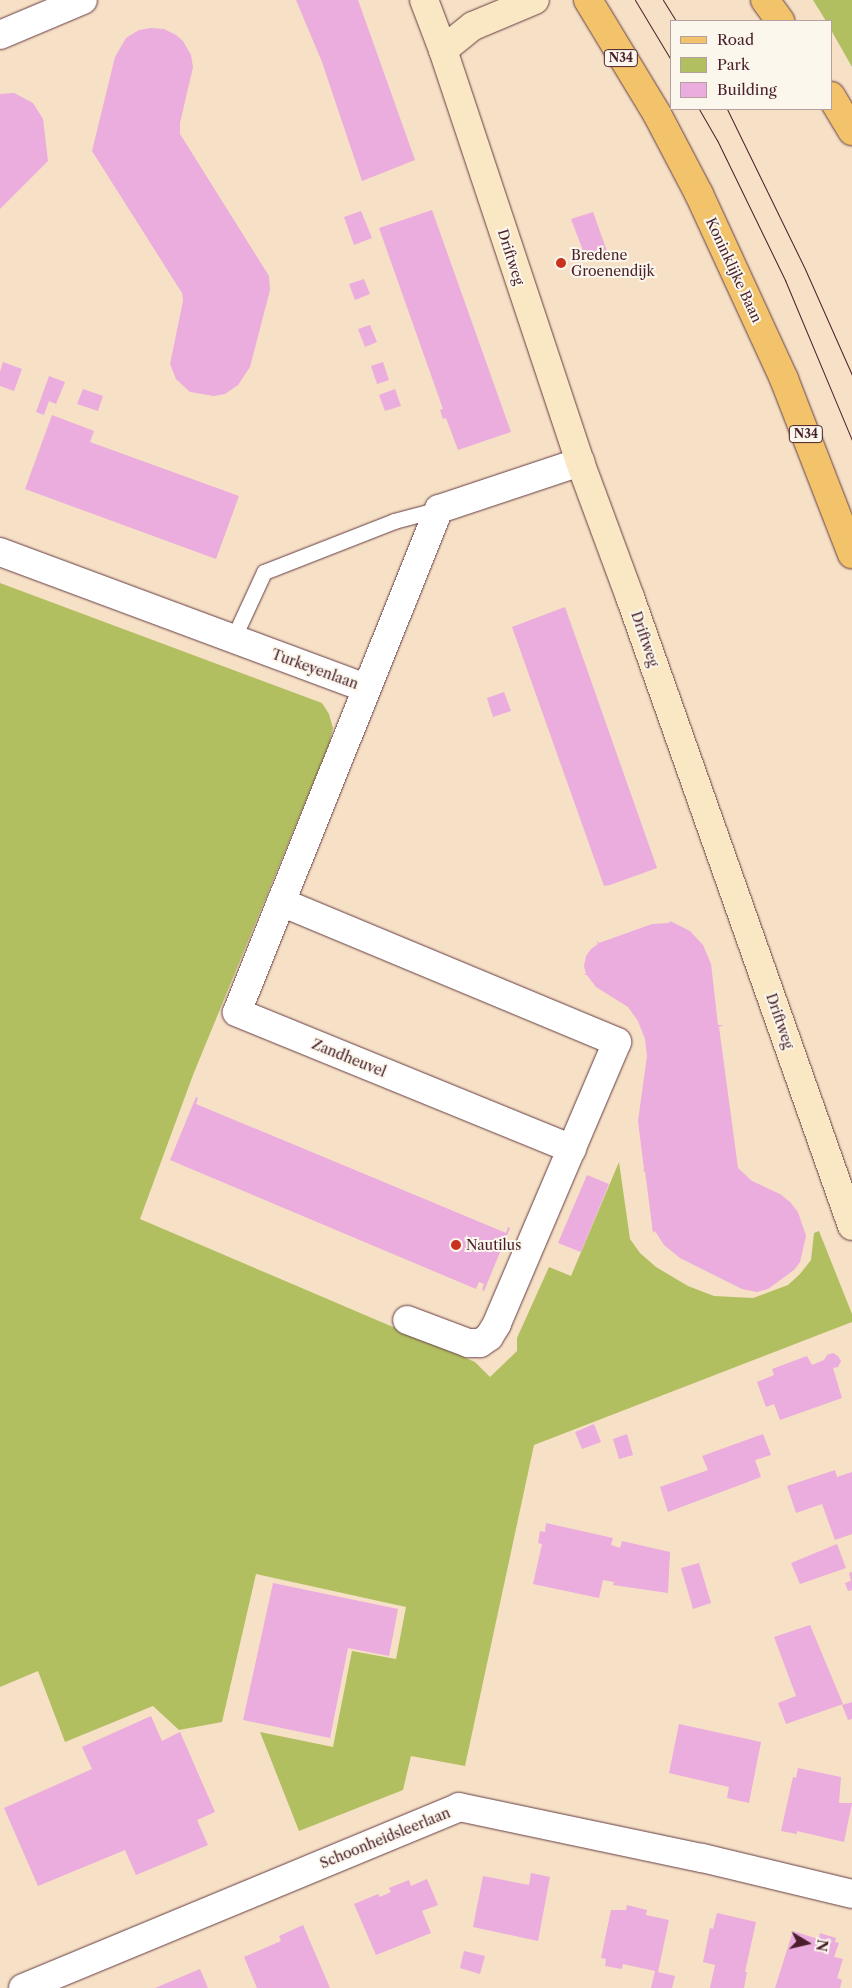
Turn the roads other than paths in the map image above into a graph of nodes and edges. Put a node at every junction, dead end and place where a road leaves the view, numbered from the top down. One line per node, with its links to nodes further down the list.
1 (83, 0): 7 (street)
2 (424, 0): 8 (street, Driftweg)
3 (535, 0): 8 (street)
4 (588, 0): 14 (main road, Koninklijke Baan / N34)
5 (765, 0): 6 (main road)
6 (779, 20)
7 (0, 35)
8 (443, 50): 11 (street, Driftweg)
9 (832, 98): 10 (main road)
10 (852, 131)
11 (580, 462): 12 (street); 19 (street, Driftweg)
12 (439, 510): 15 (lane); 16 (street, Turkeyenlaan)
13 (0, 552): 15 (street, Turkeyenlaan)
14 (852, 554)
15 (233, 639): 16 (street, Turkeyenlaan)
16 (366, 688): 17 (street, Zandheuvel)
17 (281, 902): 18 (street); 18 (street, Zandheuvel)
18 (572, 1149): 20 (street)
19 (852, 1226)
20 (407, 1320)
21 (852, 1894): 22 (street, Schoonheidsleerlaan)
22 (23, 1988)

